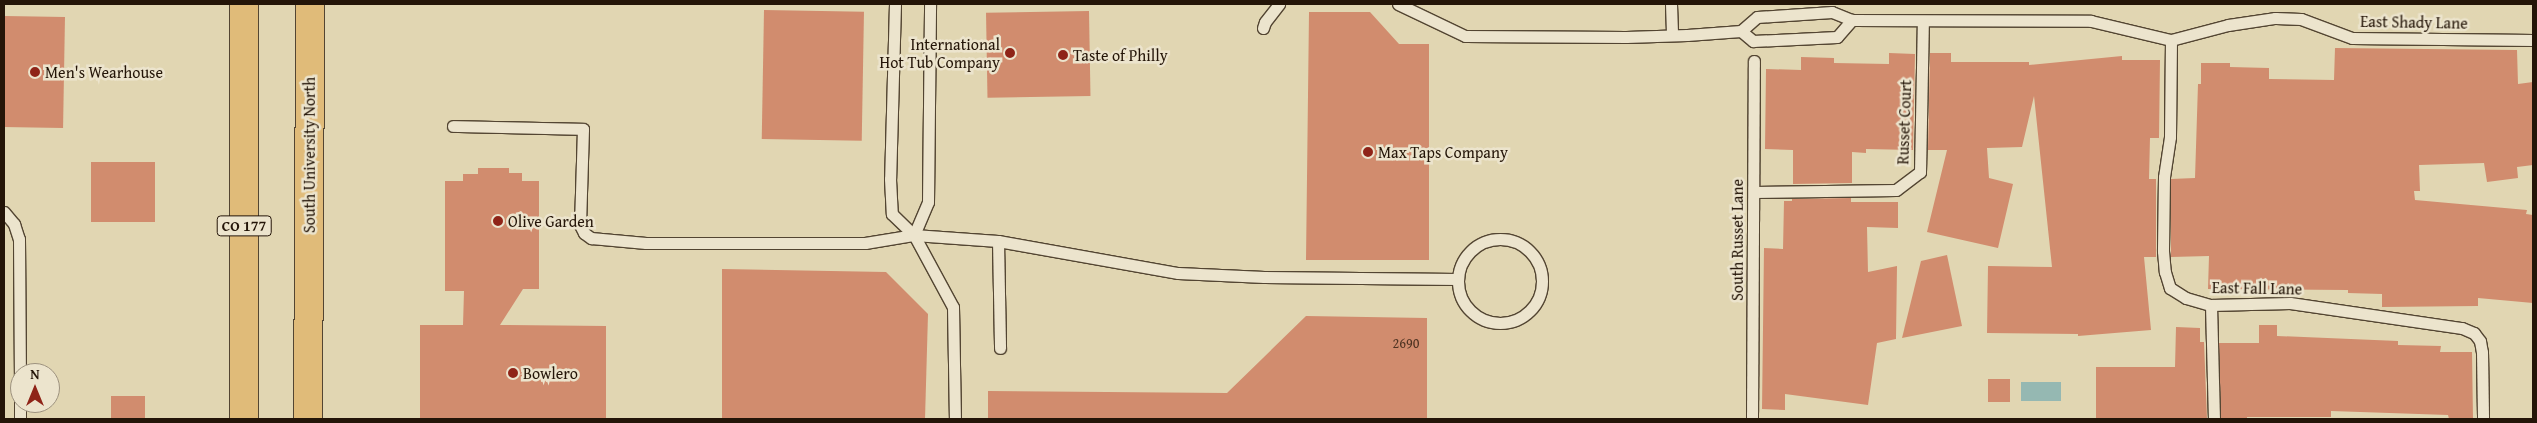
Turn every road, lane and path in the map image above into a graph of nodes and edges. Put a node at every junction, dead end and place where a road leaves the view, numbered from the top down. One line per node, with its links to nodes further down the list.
1 (244, 4): 25 (main road, CO 177)
2 (310, 4): 26 (main road, South University North)
3 (896, 4): 19 (lane)
4 (930, 4): 19 (lane)
5 (1279, 4): 10 (lane)
6 (1398, 4): 12 (lane)
7 (1671, 4): 12 (lane)
8 (1852, 20): 9 (lane, East Shady Lane); 11 (lane, East Shady Lane); 11 (lane)
9 (1923, 22): 13 (lane, East Shady Lane); 17 (lane, Russet Court)
10 (1263, 28)
11 (1741, 31): 12 (lane)
12 (1672, 35)
13 (2171, 40): 14 (lane, East Shady Lane); 22 (lane, East Fall Lane)
14 (2533, 40)
15 (1754, 61): 17 (lane, South Russet Lane)
16 (453, 126): 19 (lane)
17 (1754, 192): 28 (lane, South Russet Lane)
18 (4, 212): 24 (lane)
19 (914, 236): 20 (lane); 27 (lane)
20 (998, 241): 21 (lane); 23 (lane)
21 (1457, 279): 21 (lane)
22 (2211, 305): 29 (lane); 30 (lane, East Fall Lane)
23 (1000, 348)
24 (20, 363)
25 (244, 419)
26 (308, 419)
27 (955, 419)
28 (1752, 419)
29 (2214, 419)
30 (2483, 419)

